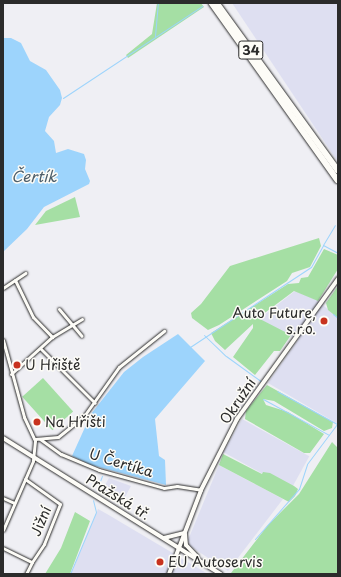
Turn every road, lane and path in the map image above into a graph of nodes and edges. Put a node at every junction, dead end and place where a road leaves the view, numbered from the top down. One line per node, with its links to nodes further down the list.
1 (212, 3): 2 (highway, 34)
2 (218, 6): 3 (highway, 34); 6 (highway, 34)
3 (324, 152): 4 (highway); 5 (highway)
4 (338, 170)
5 (338, 174)
6 (338, 180)
7 (25, 273): 9 (street)
8 (338, 278): 27 (main road, Okružní)
9 (15, 280): 10 (street); 16 (street)
10 (3, 288)
11 (58, 309): 13 (street)
12 (82, 319): 13 (street)
13 (72, 325): 15 (street); 16 (street)
14 (164, 331): 21 (street)
15 (82, 336)
16 (52, 337): 19 (street)
17 (3, 340): 18 (street)
18 (4, 348): 20 (street)
19 (41, 349): 20 (street); 21 (street)
20 (12, 374): 23 (street)
21 (95, 403): 24 (street)
22 (3, 438): 25 (main road, Pražská tř.)
23 (35, 439): 24 (street); 25 (street)
24 (40, 439): 27 (street, U Čertíka)
25 (33, 457): 26 (street); 32 (main road, Pražská tř.)
26 (25, 479): 29 (street); 35 (street, Jižní)
27 (201, 490): 31 (main road, Okružní)
28 (3, 498): 29 (street)
29 (14, 503): 30 (street)
30 (3, 530)
31 (184, 533): 32 (main road); 34 (main road, Okružní); 36 (main road)
32 (163, 538): 34 (main road, Pražská tř.)
33 (3, 548): 35 (street)
34 (179, 548): 36 (main road, Pražská tř.); 38 (main road, Okružní)
35 (32, 562): 37 (street, Jižní)
36 (202, 562): 39 (main road, Pražská tř.)
37 (26, 574)
38 (169, 574)
39 (221, 574)

